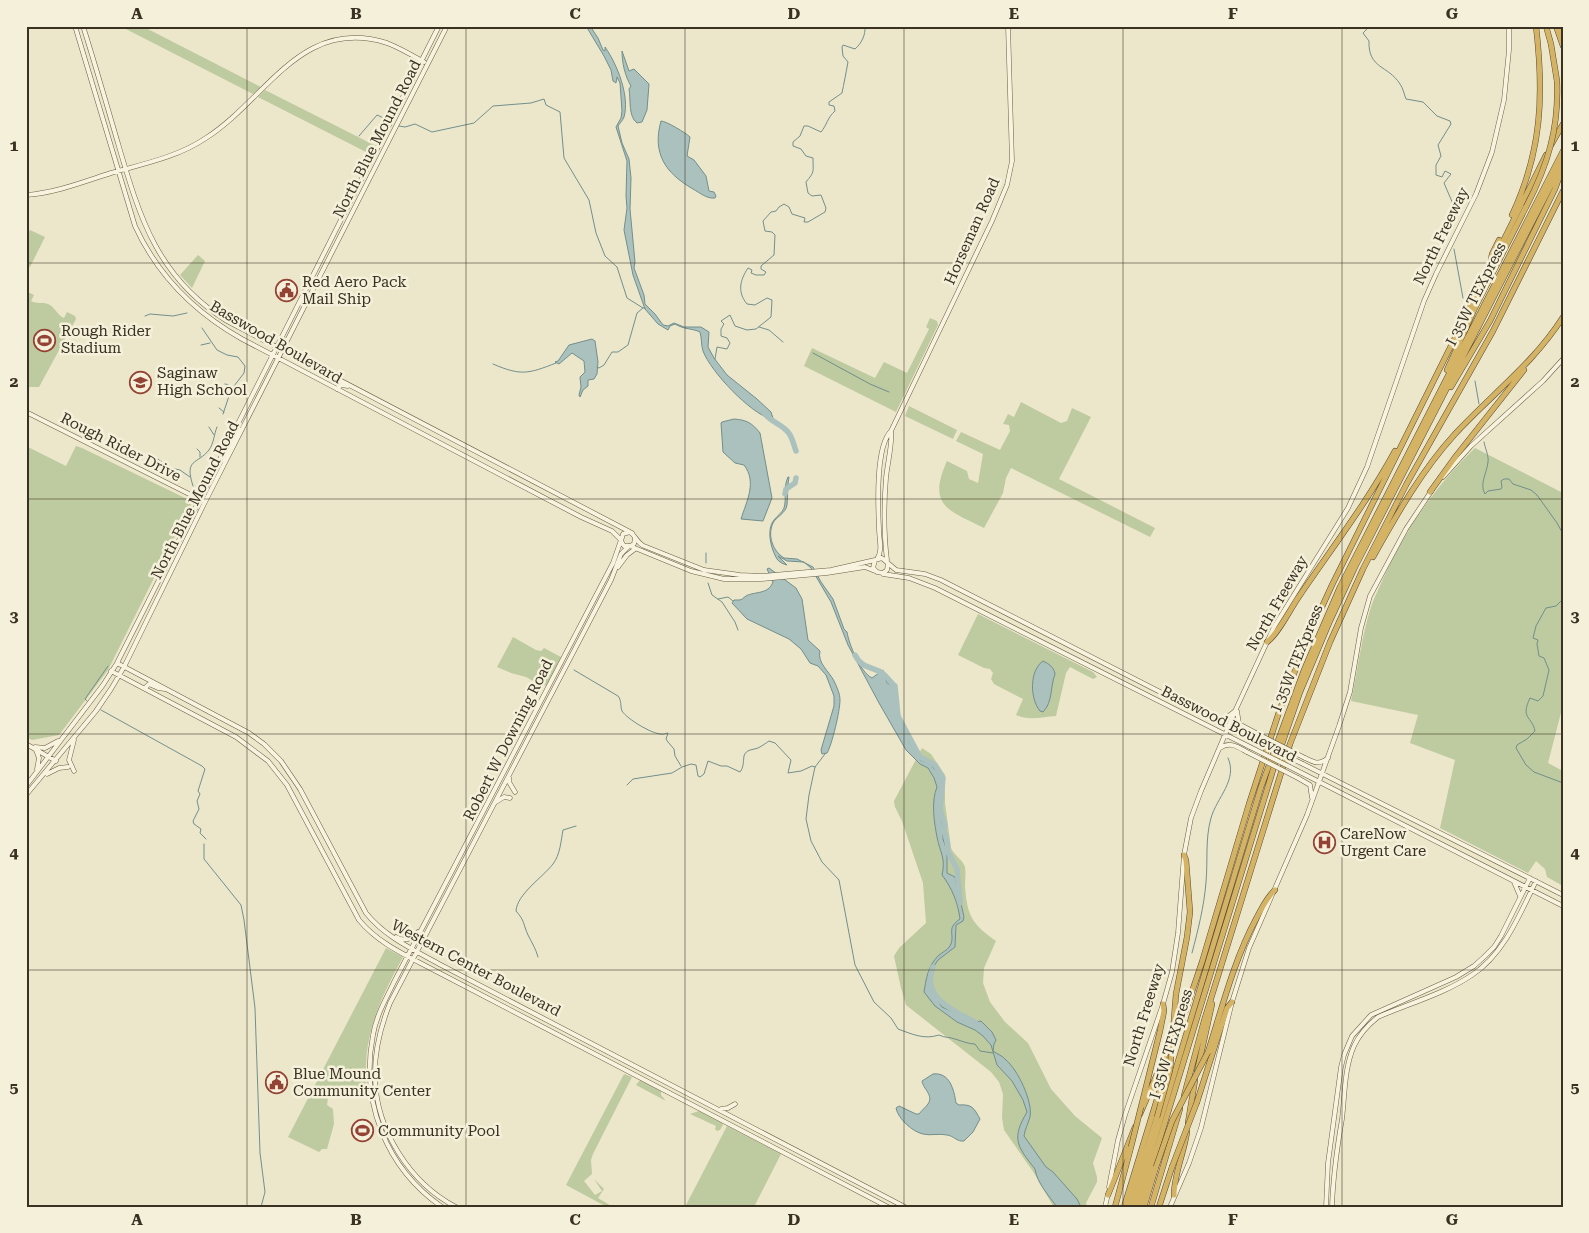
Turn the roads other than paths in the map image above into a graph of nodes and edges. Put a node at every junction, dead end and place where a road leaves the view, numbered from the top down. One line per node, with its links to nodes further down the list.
1 (74, 26): 20 (main road, Basswood Boulevard)
2 (84, 26): 19 (main road, Basswood Boulevard)
3 (439, 26): 13 (main road, North Blue Mound Road)
4 (446, 26): 14 (main road, North Blue Mound Road)
5 (1008, 26): 37 (main road, Horseman Road)
6 (1509, 26): 57 (main road, North Freeway)
7 (1536, 26): 23 (highway)
8 (1546, 26): 33 (highway, bridge)
9 (1556, 26): 12 (highway)
10 (1560, 26): 11 (highway)
11 (1563, 34)
12 (1563, 46)
13 (422, 60): 14 (main road); 19 (main road); 25 (main road, North Blue Mound Road)
14 (428, 64): 26 (main road, North Blue Mound Road)
15 (1563, 124): 23 (highway)
16 (1563, 151): 33 (highway, I 35W TEXpress)
17 (1563, 162): 33 (highway, I 35W TEXpress)
18 (1563, 167): 33 (highway)
19 (126, 169): 20 (main road); 25 (main road, Basswood Boulevard)
20 (118, 171): 22 (main road); 27 (main road, Basswood Boulevard)
21 (1563, 191): 50 (highway)
22 (26, 195)
23 (1490, 265): 35 (highway)
24 (1563, 317): 30 (highway)
25 (278, 347): 26 (main road, Basswood Boulevard); 27 (main road, North Blue Mound Road)
26 (283, 350): 28 (main road, North Blue Mound Road); 31 (main road, Basswood Boulevard)
27 (273, 355): 28 (main road, Basswood Boulevard); 36 (main road, North Blue Mound Road)
28 (279, 358): 32 (main road, Basswood Boulevard); 38 (main road, North Blue Mound Road)
29 (1563, 359): 39 (main road)
30 (1530, 360): 39 (highway); 50 (highway)
31 (355, 387): 32 (main road); 42 (main road, Basswood Boulevard)
32 (336, 389): 44 (main road, Basswood Boulevard)
33 (1440, 395): 133 (highway, I 35W TEXpress); 134 (highway, I 35W TEXpress)
34 (26, 412): 40 (main road, Rough Rider Drive)
35 (1414, 420): 57 (highway); 110 (highway)
36 (237, 426): 38 (main road); 40 (main road, North Blue Mound Road)
37 (891, 431): 47 (main road, Horseman Road); 48 (main road, Horseman Road)
38 (225, 464): 41 (main road, North Blue Mound Road)
39 (1430, 492): 75 (main road)
40 (199, 500): 41 (main road, Rough Rider Drive); 58 (main road, North Blue Mound Road)
41 (205, 502): 59 (main road, North Blue Mound Road)
42 (632, 533): 43 (main road); 44 (main road)
43 (635, 538): 45 (main road); 54 (main road)
44 (621, 540): 45 (main road); 103 (main road, Robert W Downing Road)
45 (629, 546): 46 (main road); 49 (main road, Robert W Downing Road)
46 (636, 549): 49 (main road); 54 (main road)
47 (876, 560): 48 (main road); 51 (main road); 52 (main road)
48 (887, 562): 53 (main road); 55 (main road, Basswood Boulevard)
49 (617, 569): 82 (main road, Robert W Downing Road)
50 (1363, 569): 105 (highway)
51 (875, 571): 52 (main road); 53 (main road)
52 (826, 572): 54 (main road)
53 (881, 573): 56 (main road, Basswood Boulevard)
54 (761, 577)
55 (1010, 614): 56 (main road); 65 (main road, Basswood Boulevard)
56 (1006, 624): 68 (main road, Basswood Boulevard)
57 (1267, 642): 64 (main road, North Freeway)
58 (116, 663): 59 (main road, Western Center Boulevard); 60 (main road, North Blue Mound Road)
59 (124, 667): 61 (main road, North Blue Mound Road); 63 (main road, Western Center Boulevard)
60 (112, 671): 61 (main road, Western Center Boulevard); 69 (main road, North Blue Mound Road)
61 (119, 675): 62 (main road, Western Center Boulevard); 67 (main road, North Blue Mound Road)
62 (145, 688): 63 (main road); 76 (main road, Western Center Boulevard)
63 (167, 689): 73 (main road, Western Center Boulevard)
64 (1236, 709): 65 (main road); 66 (main road, North Freeway); 75 (main road, bridge)
65 (1214, 719): 66 (main road, Basswood Boulevard)
66 (1229, 727): 68 (main road, North Freeway); 81 (main road, Basswood Boulevard, bridge)
67 (78, 734): 77 (main road, North Blue Mound Road); 79 (main road)
68 (1225, 735): 72 (main road, North Freeway); 84 (main road, Basswood Boulevard, bridge)
69 (62, 738): 71 (main road); 74 (main road, North Blue Mound Road)
70 (26, 744): 71 (main road)
71 (32, 747): 74 (main road); 80 (main road)
72 (1220, 748): 89 (main road, bridge); 92 (main road, North Freeway)
73 (272, 752): 76 (main road); 104 (main road, Western Center Boulevard)
74 (48, 756): 77 (main road); 80 (main road, North Blue Mound Road)
75 (1328, 758): 81 (main road)
76 (266, 759): 108 (main road, Western Center Boulevard)
77 (56, 760): 83 (main road, North Blue Mound Road)
78 (68, 767): 83 (main road)
79 (74, 771)
80 (36, 773): 85 (main road, North Blue Mound Road)
81 (1323, 773): 84 (main road); 91 (main road, Basswood Boulevard)
82 (509, 775): 86 (main road); 90 (main road, Robert W Downing Road)
83 (43, 776): 87 (main road, North Blue Mound Road)
84 (1320, 783): 89 (main road); 93 (main road, Basswood Boulevard)
85 (26, 786)
86 (515, 792)
87 (26, 795)
88 (510, 798): 90 (main road)
89 (1313, 801): 98 (main road)
90 (494, 804): 107 (main road, Robert W Downing Road)
91 (1467, 846): 93 (main road); 94 (main road, Basswood Boulevard)
92 (1184, 855): 112 (main road, North Freeway); 132 (highway, bridge)
93 (1462, 855): 95 (main road, Basswood Boulevard)
94 (1530, 878): 96 (main road, Basswood Boulevard); 97 (main road)
95 (1513, 880): 97 (main road, Basswood Boulevard); 101 (main road)
96 (1536, 881): 99 (main road); 100 (main road, Basswood Boulevard)
97 (1526, 887): 99 (main road, Basswood Boulevard); 101 (main road)
98 (1275, 890): 111 (main road); 135 (highway, bridge)
99 (1531, 890): 102 (main road, Basswood Boulevard); 140 (main road)
100 (1563, 895)
101 (1520, 898): 139 (main road)
102 (1563, 906)
103 (428, 916): 104 (main road); 106 (main road, Robert W Downing Road)
104 (385, 932): 106 (main road, Western Center Boulevard)
105 (1227, 945): 123 (highway); 136 (highway)
106 (412, 949): 107 (main road, Western Center Boulevard); 108 (main road, Robert W Downing Road)
107 (417, 952): 109 (main road, Robert W Downing Road); 113 (main road, Western Center Boulevard)
108 (407, 956): 109 (main road, Western Center Boulevard); 125 (main road, Robert W Downing Road)
109 (413, 959): 114 (main road, Western Center Boulevard); 126 (main road, Robert W Downing Road)
110 (1202, 962): 122 (highway); 131 (highway)
111 (1232, 1002): 123 (main road); 137 (highway, bridge)
112 (1163, 1004): 122 (main road, North Freeway); 130 (highway, bridge)
113 (641, 1068): 114 (main road); 116 (main road, Western Center Boulevard)
114 (637, 1076): 118 (main road, Western Center Boulevard)
115 (735, 1104): 116 (main road)
116 (719, 1109): 117 (main road, Western Center Boulevard)
117 (733, 1116): 118 (main road); 119 (main road, Western Center Boulevard)
118 (726, 1122): 120 (main road, Western Center Boulevard)
119 (797, 1150): 120 (main road); 121 (main road, Western Center Boulevard)
120 (786, 1154): 124 (main road, Western Center Boulevard)
121 (875, 1190): 124 (main road); 128 (main road, Western Center Boulevard)
122 (1108, 1195): 129 (main road, North Freeway)
123 (1174, 1195): 138 (main road)
124 (871, 1198): 127 (main road, Western Center Boulevard)
125 (442, 1207)
126 (456, 1207)
127 (888, 1207)
128 (906, 1207)
129 (1105, 1207)
130 (1115, 1207)
131 (1124, 1207)
132 (1129, 1207)
133 (1134, 1207)
134 (1139, 1207)
135 (1144, 1207)
136 (1151, 1207)
137 (1159, 1207)
138 (1170, 1207)
139 (1326, 1207)
140 (1332, 1207)

